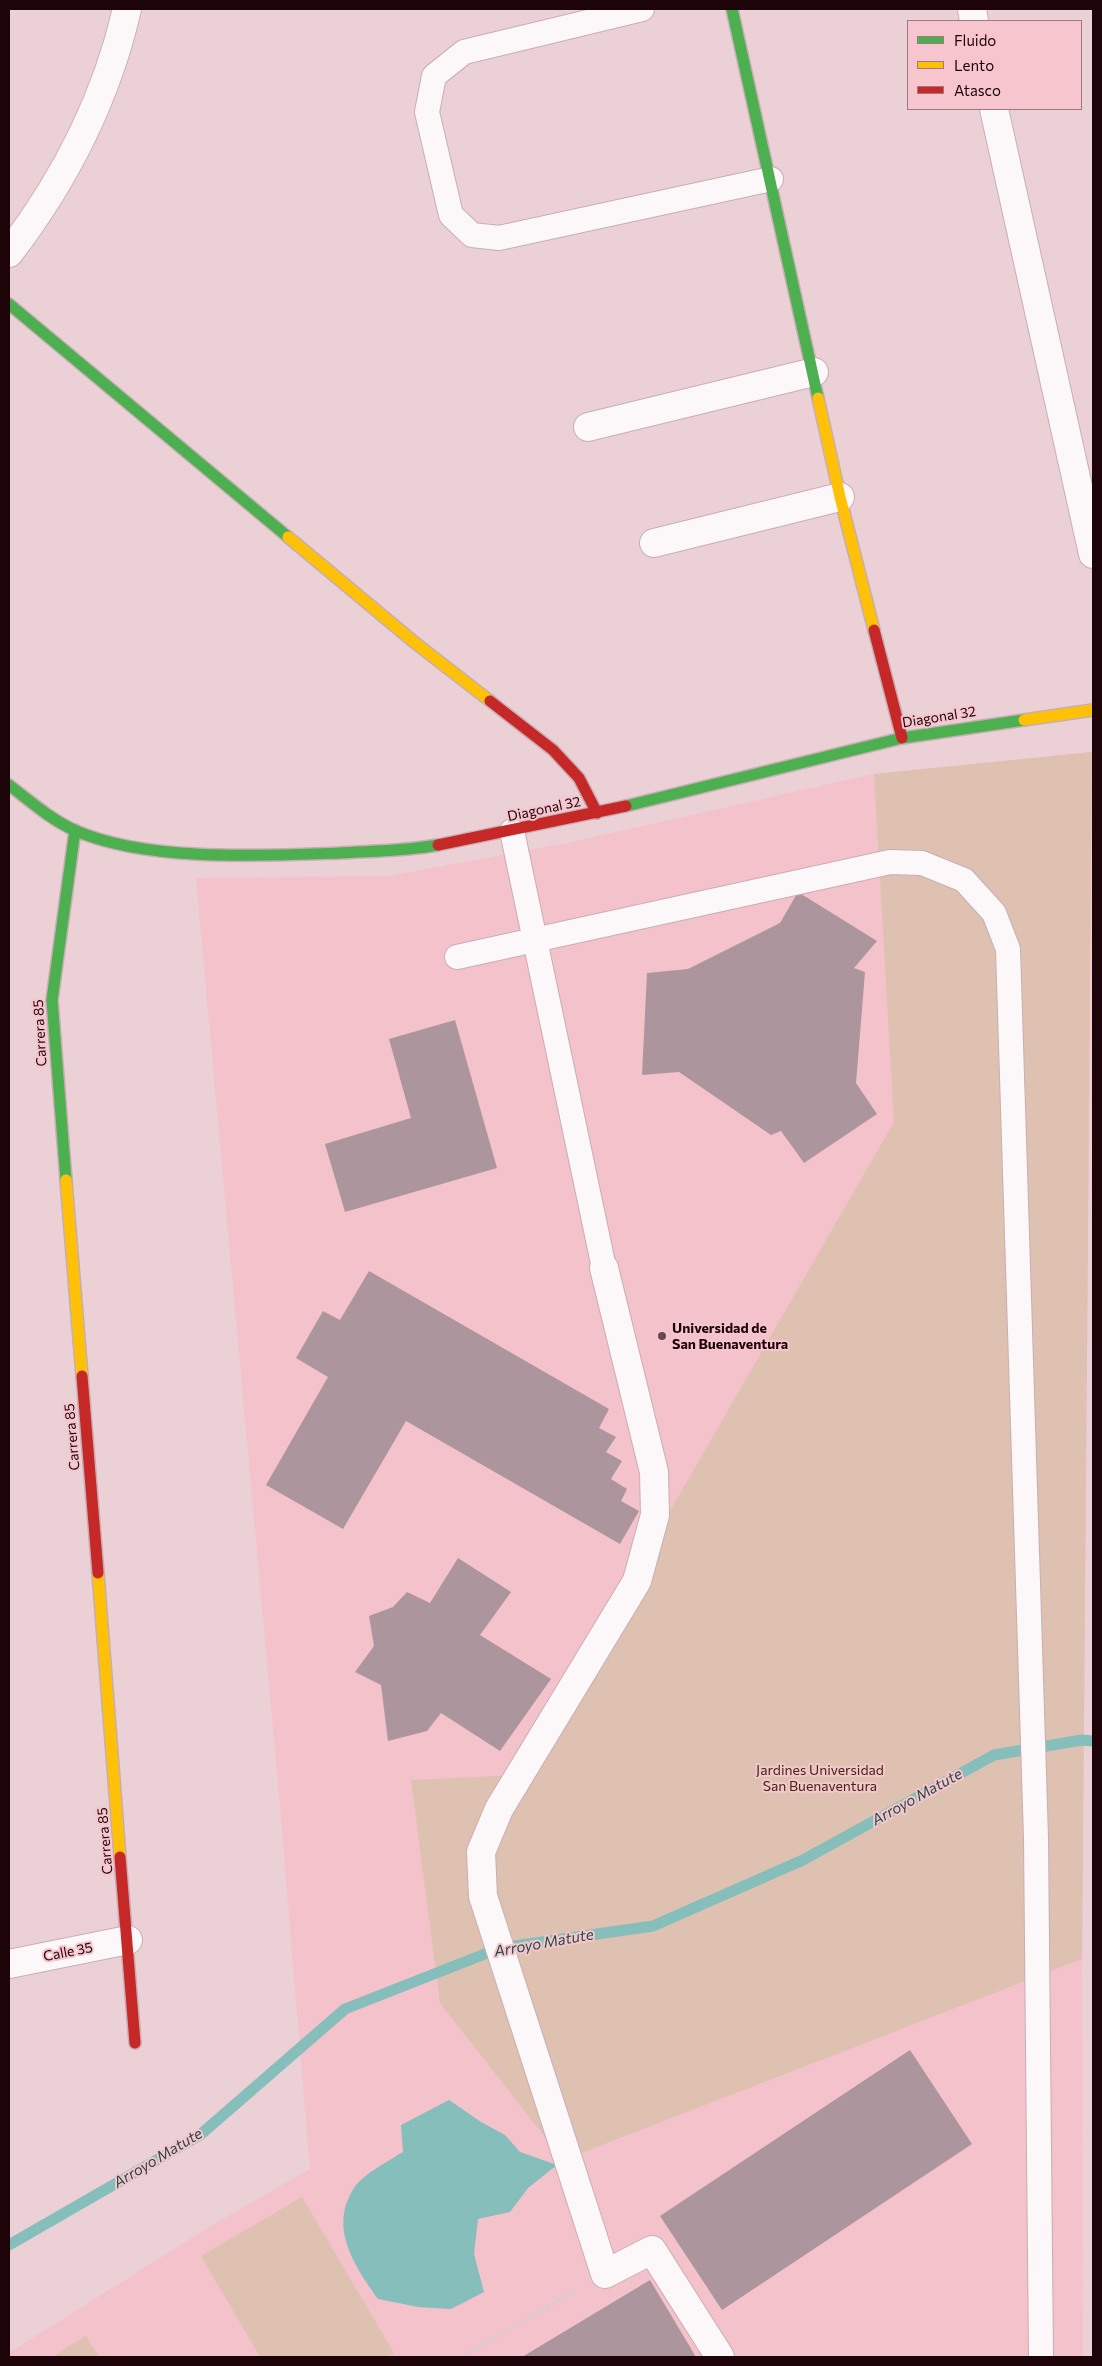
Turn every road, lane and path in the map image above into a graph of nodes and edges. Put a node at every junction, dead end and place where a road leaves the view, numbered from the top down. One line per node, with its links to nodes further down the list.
1 (127, 9): 6 (street)
2 (642, 9): 5 (lane)
3 (732, 9): 5 (street)
4 (994, 110): 12 (street)
5 (770, 179): 8 (street)
6 (9, 253)
7 (9, 304): 16 (street)
8 (814, 372): 9 (street); 10 (street)
9 (588, 427)
10 (840, 497): 11 (street); 14 (street)
11 (654, 543)
12 (1093, 554)
13 (1093, 710): 14 (street, Diagonal 32)
14 (902, 738): 16 (street, Diagonal 32)
15 (9, 785): 17 (street, Diagonal 32)
16 (597, 813): 18 (street, Diagonal 32)
17 (75, 830): 18 (street, Diagonal 32); 22 (street, Carrera 85)
18 (512, 831): 19 (lane)
19 (536, 939): 20 (lane); 21 (lane); 28 (lane)
20 (457, 957)
21 (604, 1268): 25 (street)
22 (128, 1940): 23 (street, Calle 35); 24 (street, Carrera 85)
23 (9, 1964)
24 (135, 2044)
25 (605, 2274): 26 (path); 27 (street)
26 (461, 2357)
27 (720, 2357)
28 (1041, 2357)

